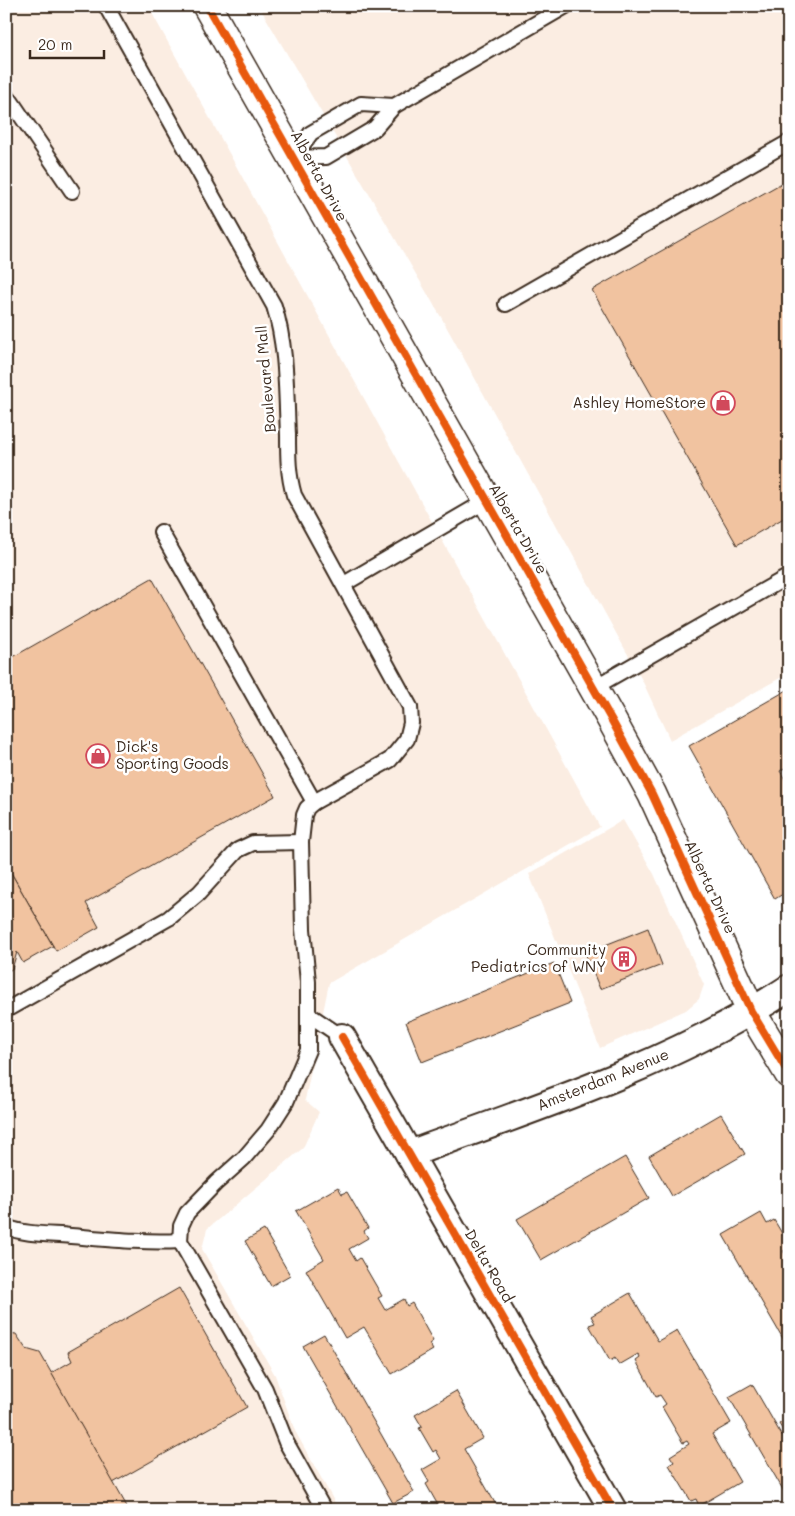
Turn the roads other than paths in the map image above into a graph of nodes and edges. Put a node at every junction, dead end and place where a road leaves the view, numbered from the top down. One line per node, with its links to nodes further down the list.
1 (106, 6): 13 (lane, Boulevard Mall)
2 (207, 6): 7 (street, Alberta Drive)
3 (566, 6): 5 (lane)
4 (6, 96): 8 (lane)
5 (394, 106): 7 (lane); 7 (lane)
6 (789, 142): 9 (lane)
7 (293, 158): 10 (street, Alberta Drive)
8 (72, 191)
9 (506, 304)
10 (486, 501): 13 (lane); 14 (street, Alberta Drive)
11 (161, 532): 15 (lane)
12 (789, 576): 14 (lane)
13 (344, 584): 15 (lane, Boulevard Mall)
14 (593, 688): 19 (street, Alberta Drive)
15 (314, 802): 16 (lane)
16 (301, 842): 18 (lane); 20 (lane)
17 (789, 988): 19 (street, Amsterdam Avenue)
18 (6, 1010)
19 (751, 1011): 22 (street, Alberta Drive); 23 (street, Amsterdam Avenue)
20 (308, 1014): 21 (lane); 25 (lane)
21 (342, 1037): 23 (street, Delta Road)
22 (789, 1074)
23 (409, 1154): 27 (street, Delta Road)
24 (6, 1227): 25 (lane)
25 (180, 1241): 26 (lane)
26 (324, 1510)
27 (614, 1510)

